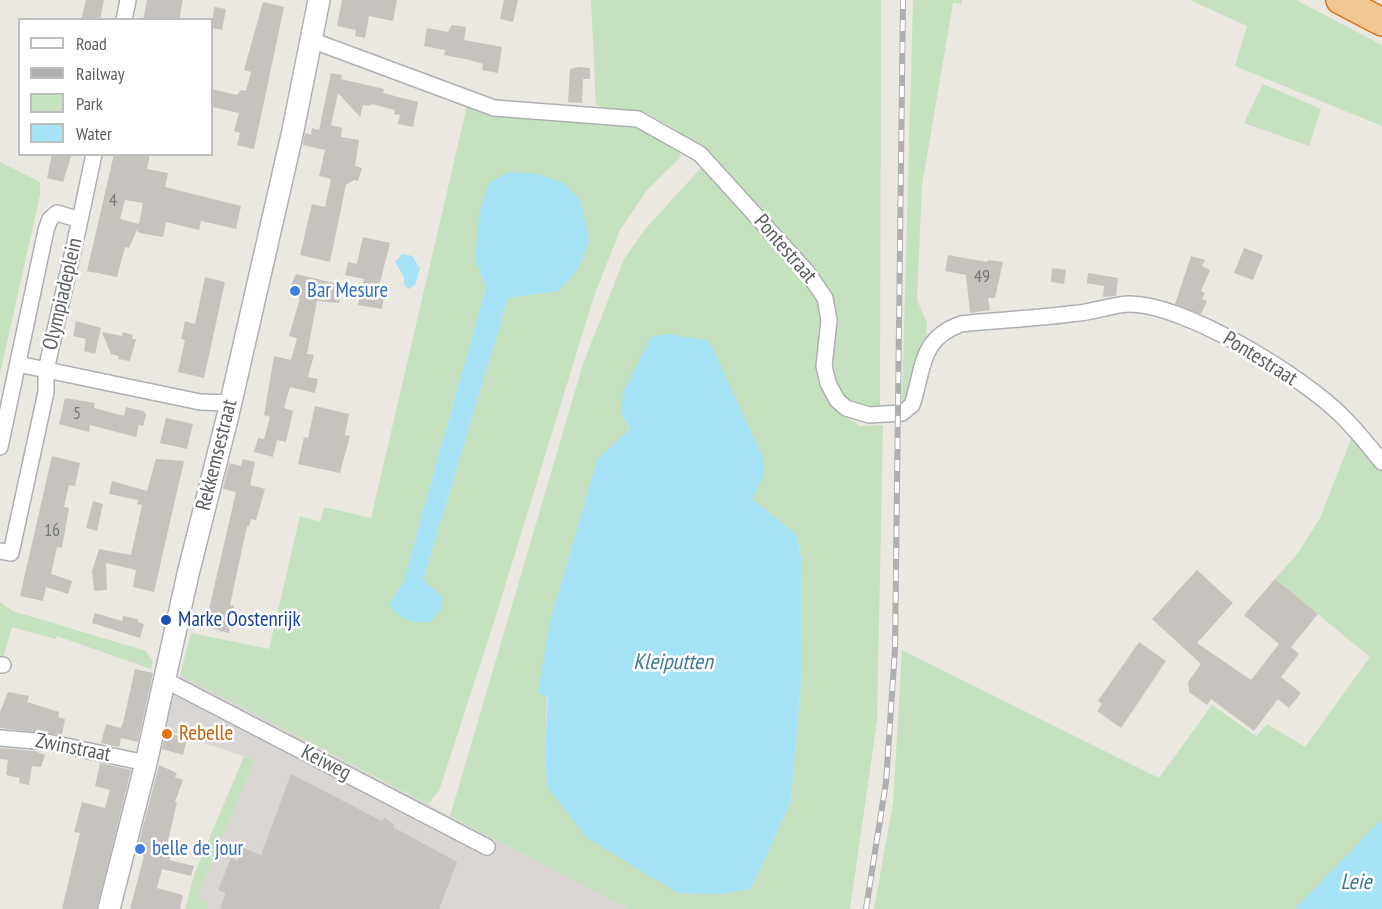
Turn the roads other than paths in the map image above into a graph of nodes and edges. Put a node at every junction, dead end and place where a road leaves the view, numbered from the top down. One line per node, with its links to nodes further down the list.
1 (128, 0): 4 (street)
2 (319, 0): 6 (street, Rekkemsestraat)
3 (1340, 0): 5 (highway)
4 (124, 18)
5 (1382, 22)
6 (311, 40): 11 (street, Rekkemsestraat); 13 (street, Pontestraat)
7 (94, 156): 8 (street)
8 (80, 220): 9 (street, Olympiadeplein); 10 (street, Olympiadeplein)
9 (18, 364): 10 (street, Olympiadeplein); 12 (street, Olympiadeplein)
10 (46, 370): 11 (street); 14 (street, Olympiadeplein)
11 (229, 409): 15 (street, Rekkemsestraat)
12 (0, 447)
13 (1382, 462)
14 (0, 551)
15 (165, 680): 17 (street, Rekkemsestraat); 18 (street, Keiweg)
16 (0, 738): 17 (street, Zwinstraat)
17 (146, 763): 19 (street, Rekkemsestraat)
18 (487, 847)
19 (110, 909)

